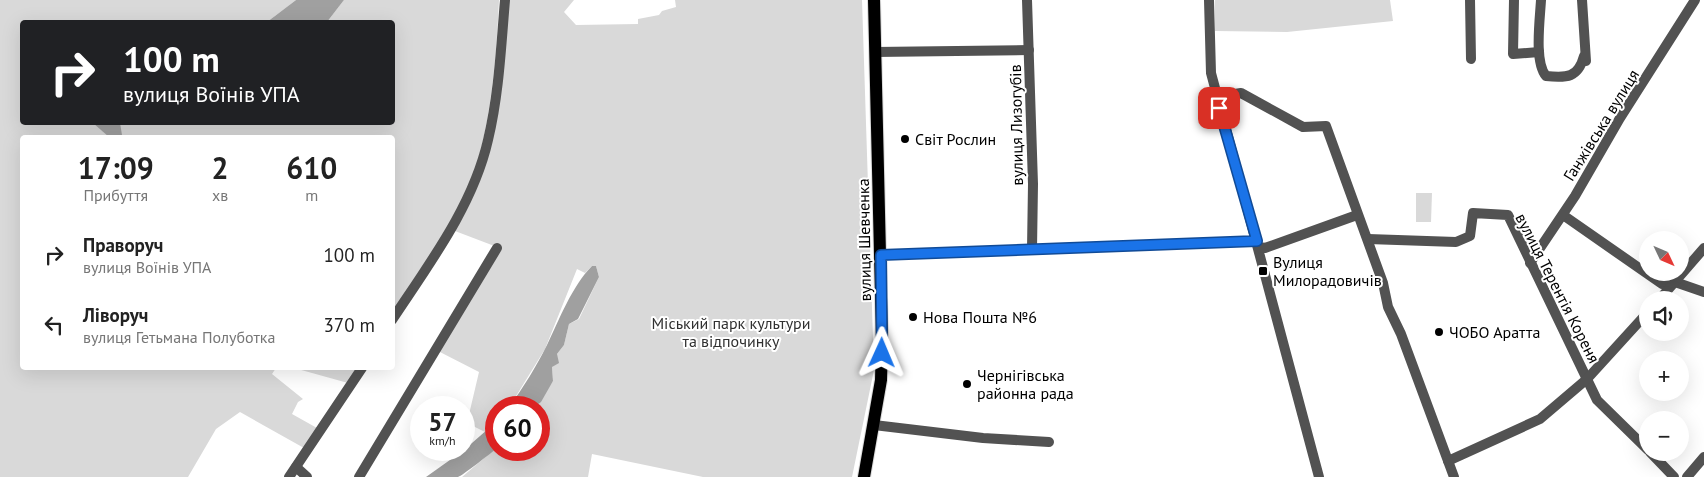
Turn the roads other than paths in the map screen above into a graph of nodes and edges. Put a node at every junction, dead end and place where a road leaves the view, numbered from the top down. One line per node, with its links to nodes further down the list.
1 (505, 0): 28 (street)
2 (874, 0): 12 (main road, вулиця Шевченка)
3 (1027, 0): 11 (street, вулиця Лизогубів)
4 (1209, 0): 15 (street)
5 (1470, 0): 14 (street)
6 (1514, 0): 13 (street)
7 (1541, 0): 13 (street)
8 (1582, 0): 13 (street)
9 (1696, 0): 10 (street); 17 (street, Ганжівська вулиця)
10 (1704, 5)
11 (1029, 50): 12 (street); 22 (street, вулиця Лизогубів)
12 (875, 52): 23 (main road, вулиця Шевченка)
13 (1539, 52)
14 (1471, 58)
15 (1216, 97): 16 (street); 19 (street)
16 (1357, 215): 18 (street); 19 (street)
17 (1563, 215): 24 (street, Ганжівська вулиця); 25 (street)
18 (1368, 239): 24 (street, вулиця Терентія Кореня); 36 (street)
19 (1258, 244): 22 (street); 43 (street)
20 (497, 248): 41 (street)
21 (1704, 248): 25 (street)
22 (1032, 249): 23 (street)
23 (881, 255): 32 (main road, вулиця Шевченка)
24 (1530, 264): 31 (street, вулиця Терентія Кореня)
25 (1675, 282): 26 (street); 27 (street)
26 (1666, 291)
27 (1704, 292)
28 (395, 315)
29 (1639, 322): 31 (street)
30 (361, 370): 38 (street)
31 (1587, 380): 33 (street, вулиця Терентія Кореня); 36 (street)
32 (874, 425): 34 (street); 42 (main road, вулиця Шевченка)
33 (1639, 441)
34 (1049, 442)
35 (1704, 457): 46 (street)
36 (1448, 461): 44 (street)
37 (1659, 461): 45 (street, вулиця Терентія Кореня)
38 (296, 467): 39 (street); 40 (street)
39 (289, 477)
40 (307, 477)
41 (359, 477)
42 (864, 477)
43 (1319, 477)
44 (1454, 477)
45 (1674, 477)
46 (1687, 477)

